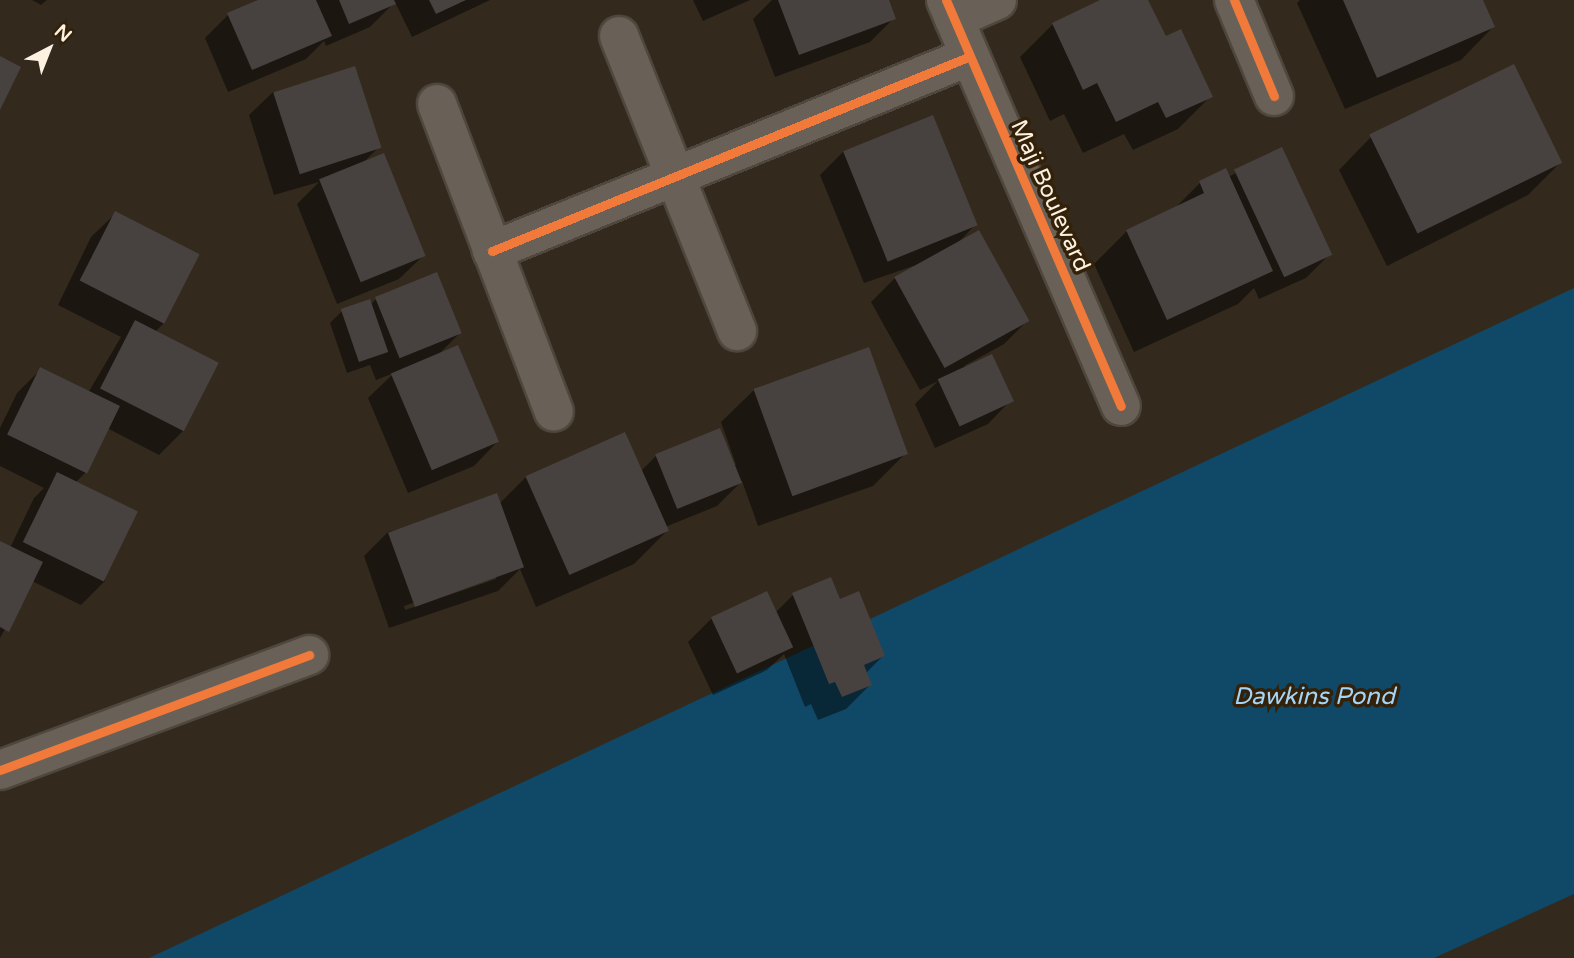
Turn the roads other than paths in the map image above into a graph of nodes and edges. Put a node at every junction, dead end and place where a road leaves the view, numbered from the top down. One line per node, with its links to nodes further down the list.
1 (996, 0): 3 (street)
2 (1234, 0): 6 (street)
3 (950, 9): 5 (street, Maji Boulevard)
4 (619, 36): 8 (street)
5 (968, 57): 8 (street); 11 (street, Maji Boulevard)
6 (1275, 96)
7 (437, 104): 9 (street)
8 (672, 174): 9 (street); 10 (street)
9 (492, 251): 12 (street)
10 (737, 331)
11 (1121, 406)
12 (554, 412)
13 (309, 655): 14 (street)
14 (0, 770)

